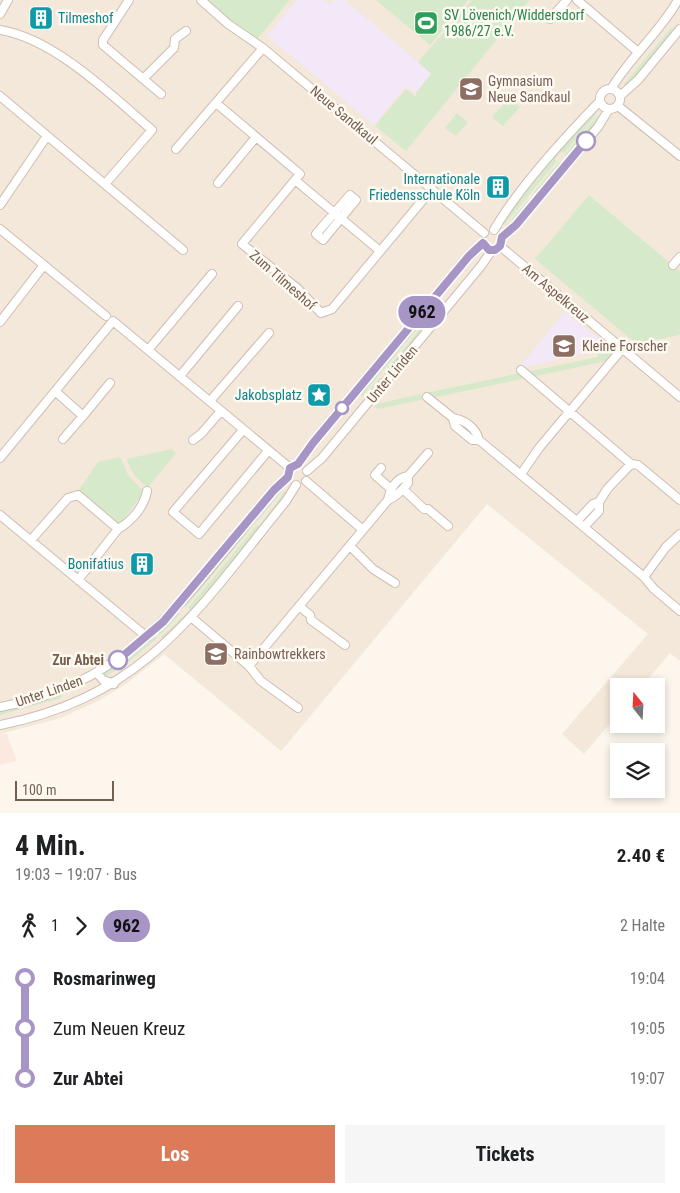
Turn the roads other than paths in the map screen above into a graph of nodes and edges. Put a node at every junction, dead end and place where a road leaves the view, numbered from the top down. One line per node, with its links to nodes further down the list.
1 (8, 0): 7 (street)
2 (129, 0): 14 (street)
3 (201, 0): 12 (street, Neue Sandkaul)
4 (567, 0): 8 (street)
5 (577, 0): 13 (street)
6 (678, 0): 13 (street)
7 (0, 14)
8 (550, 19)
9 (680, 29): 18 (street)
10 (0, 30): 29 (street)
11 (186, 31): 14 (street)
12 (263, 48): 20 (street); 30 (street, Neue Sandkaul)
13 (638, 52): 15 (street)
14 (143, 79): 16 (street)
15 (612, 89): 18 (street); 19 (street)
16 (161, 94)
17 (0, 96): 23 (street)
18 (620, 96): 21 (street)
19 (600, 101): 22 (street); 35 (street)
20 (216, 103): 24 (street); 25 (street)
21 (618, 106): 22 (street); 26 (street)
22 (609, 109): 37 (street)
23 (47, 136): 29 (street); 31 (street)
24 (256, 137): 27 (street); 28 (street)
25 (176, 149)
26 (679, 152)
27 (294, 180): 32 (street); 42 (street, Zum Tilmeshof)
28 (218, 183)
29 (105, 184): 40 (street)
30 (432, 189): 36 (street, Neue Sandkaul); 42 (street, Zum Tilmeshof)
31 (0, 205)
32 (334, 212): 33 (street); 33 (street); 33 (street)
33 (341, 218): 42 (street)
34 (0, 229): 44 (street)
35 (494, 230): 36 (street); 37 (street)
36 (484, 233): 38 (street)
37 (502, 237): 39 (street)
38 (483, 243): 41 (street); 69 (street, Unter Linden)
39 (500, 246): 41 (street); 51 (street, Am Aspelkreuz)
40 (183, 250)
41 (492, 250): 73 (street, Unter Linden)
42 (380, 251)
43 (680, 258): 45 (street)
44 (44, 265): 48 (street); 49 (street)
45 (673, 266)
46 (212, 274): 52 (street)
47 (238, 306): 54 (street)
48 (106, 316)
49 (0, 322)
50 (269, 334): 59 (street)
51 (622, 349): 58 (street, Am Aspelkreuz); 61 (street)
52 (148, 350): 54 (street); 56 (street)
53 (522, 370): 61 (street)
54 (180, 376): 59 (street)
55 (110, 382): 62 (street)
56 (55, 391): 62 (street); 68 (street)
57 (427, 396): 74 (street)
58 (680, 396)
59 (210, 401): 60 (street)
60 (220, 412): 63 (street); 65 (street)
61 (571, 412): 70 (street); 74 (street)
62 (83, 416): 64 (street)
63 (243, 430): 66 (street); 66 (street)
64 (63, 439)
65 (193, 440)
66 (268, 450): 71 (street)
67 (428, 453): 76 (street)
68 (0, 458)
69 (298, 464): 71 (street); 73 (street)
70 (631, 464): 85 (street); 86 (street)
71 (290, 468): 77 (street)
72 (381, 468): 75 (street)
73 (308, 471): 78 (street)
74 (521, 474): 88 (street)
75 (375, 476): 79 (street); 81 (street)
76 (408, 476): 81 (street); 82 (street)
77 (288, 477): 80 (street); 102 (street, Unter Linden)
78 (306, 481): 80 (street); 92 (street)
79 (369, 482)
80 (296, 485): 101 (street, Unter Linden)
81 (391, 489): 84 (street)
82 (403, 489): 84 (street); 89 (street)
83 (147, 491): 91 (street)
84 (388, 500): 92 (street)
85 (680, 500)
86 (600, 502): 88 (street); 90 (street)
87 (0, 515): 94 (street)
88 (578, 521): 90 (street)
89 (448, 526)
90 (584, 527): 96 (street)
91 (118, 529): 94 (street); 97 (street)
92 (363, 530): 95 (street)
93 (680, 534): 96 (street)
94 (31, 540): 97 (street)
95 (350, 546): 98 (street); 99 (street)
96 (644, 577): 100 (street)
97 (78, 580): 102 (street)
98 (395, 584)
99 (299, 606): 103 (street); 104 (street)
100 (680, 611)
101 (191, 617): 104 (street); 106 (street, Unter Linden)
102 (147, 637): 105 (street, Unter Linden)
103 (345, 645)
104 (250, 666): 108 (street)
105 (98, 672): 106 (street, Unter Linden); 107 (street, Unter Linden)
106 (114, 684): 109 (street, Unter Linden)
107 (0, 707)
108 (298, 708)
109 (0, 725)

